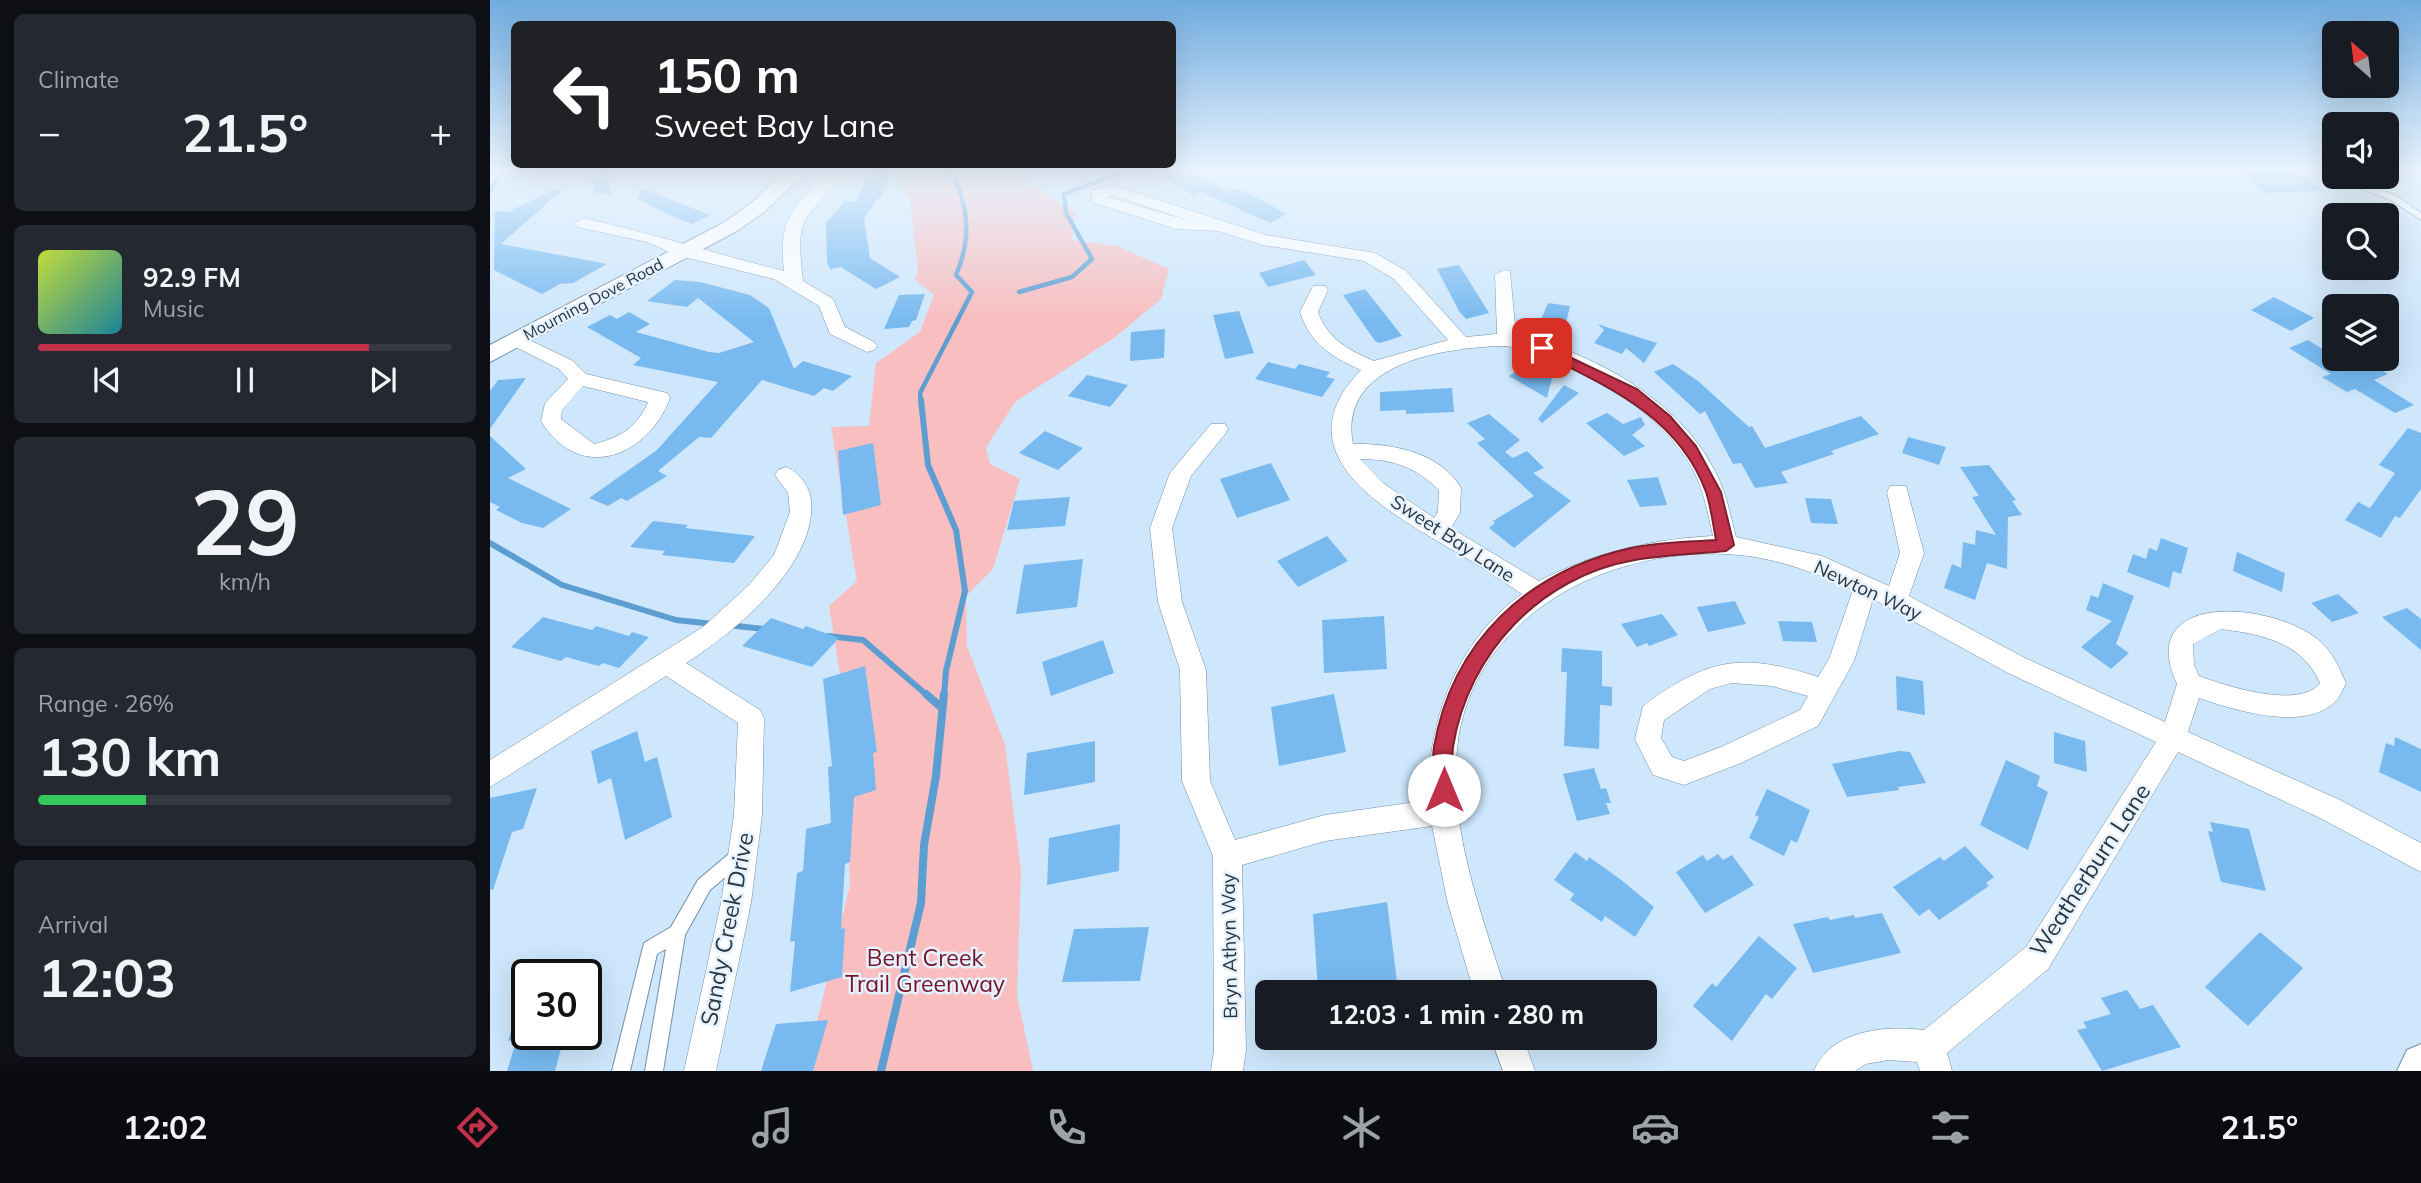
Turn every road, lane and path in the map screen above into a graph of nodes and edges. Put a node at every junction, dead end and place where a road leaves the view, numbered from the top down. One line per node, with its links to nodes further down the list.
1 (736, 220): 7 (street, Mourning Dove Road)
2 (794, 220): 9 (street)
3 (1167, 220): 6 (street)
4 (1207, 220): 6 (street)
5 (583, 223): 7 (street)
6 (1222, 225): 13 (street)
7 (682, 251): 9 (street); 11 (street, Mourning Dove Road)
8 (1504, 275): 12 (street)
9 (794, 282): 14 (street)
10 (1319, 290): 16 (street)
11 (517, 340): 15 (street, Mourning Dove Road); 17 (street)
12 (1507, 340): 13 (street); 23 (street)
13 (1461, 343): 16 (street)
14 (867, 346)
15 (490, 355)
16 (1374, 369): 19 (street)
17 (579, 379): 17 (street)
18 (1218, 429): 34 (street, Bryn Athyn Way)
19 (1346, 452): 22 (street, Sweet Bay Lane); 22 (street)
20 (786, 475): 27 (street)
21 (1898, 492): 26 (street)
22 (1438, 530): 25 (street, Sweet Bay Lane)
23 (1726, 545): 24 (street, Newton Way); 25 (street, Newton Way)
24 (1867, 585): 26 (street, Newton Way); 29 (street)
25 (1539, 593): 32 (street, Newton Way)
26 (1896, 600): 30 (street, Newton Way)
27 (667, 664): 31 (street); 33 (street, Sandy Creek Drive)
28 (2190, 684): 28 (street); 30 (street, Weatherburn Lane)
29 (1824, 690): 29 (street)
30 (2174, 736): 35 (street, Newton Way); 39 (street, Weatherburn Lane)
31 (490, 775)
32 (1444, 811): 34 (street); 37 (street, Newton Way)
33 (743, 852): 36 (lane); 43 (street, Sandy Creek Drive)
34 (1227, 856): 44 (street, Bryn Athyn Way)
35 (2421, 858)
36 (677, 933): 41 (lane); 42 (lane)
37 (1486, 980)
38 (1511, 1050): 45 (street)
39 (1932, 1059): 46 (street)
40 (2421, 1064): 47 (street)
41 (621, 1071)
42 (654, 1071)
43 (700, 1071)
44 (1227, 1071)
45 (1518, 1071)
46 (1830, 1071)
47 (2417, 1071)

